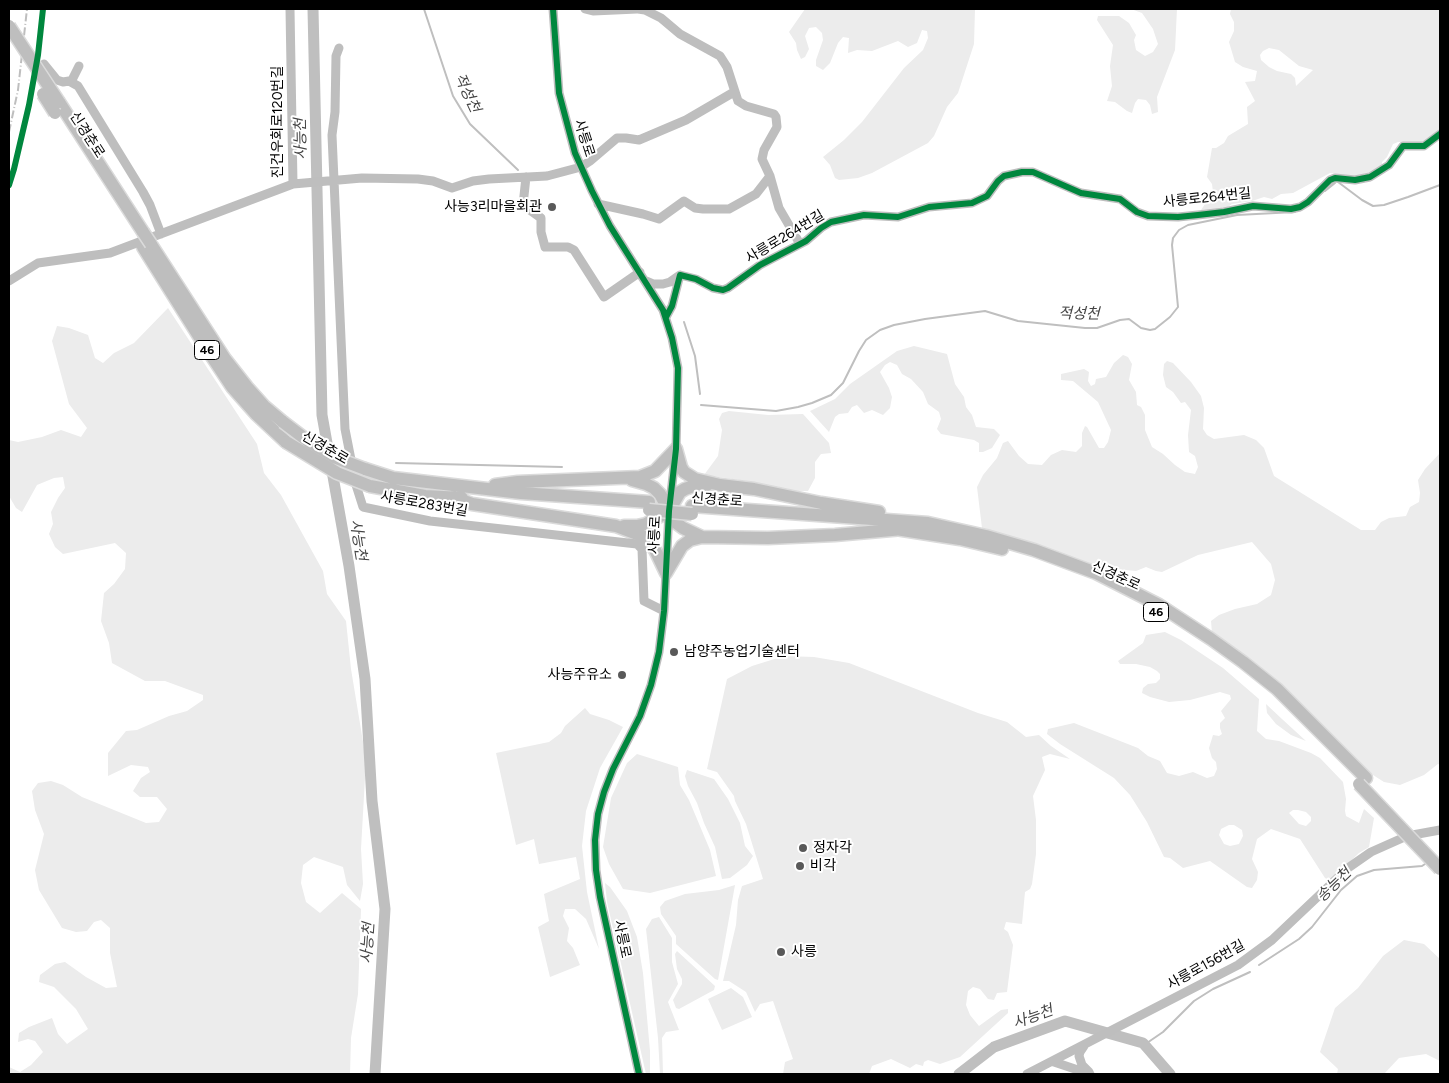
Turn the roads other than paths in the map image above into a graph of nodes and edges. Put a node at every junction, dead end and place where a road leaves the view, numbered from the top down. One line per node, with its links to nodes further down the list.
1 (290, 9): 18 (street, 진건우회로120번길)
2 (553, 9): 14 (street, 사릉로)
3 (585, 9): 4 (street)
4 (637, 9): 11 (street)
5 (9, 26): 12 (highway, 신경춘로 / 46, bridge)
6 (9, 42): 12 (highway, 신경춘로 / 46, bridge)
7 (339, 48): 17 (street, 사릉로283번길)
8 (44, 64): 10 (street)
9 (79, 66): 10 (street)
10 (72, 82): 20 (street)
11 (734, 92): 14 (street); 15 (street)
12 (57, 108): 22 (highway, 신경춘로 / 46, bridge)
13 (1440, 134): 21 (street, 사릉로264번길)
14 (581, 167): 16 (street); 19 (street, 사릉로)
15 (770, 176): 19 (street); 21 (street)
16 (526, 177): 17 (street); 23 (street)
17 (333, 181): 18 (street); 41 (street, 사릉로283번길)
18 (294, 184): 20 (street, 진건우회로120번길)
19 (598, 204): 23 (street, 사릉로)
20 (161, 234): 25 (street, 진건우회로120번길)
21 (800, 244): 24 (street, 사릉로264번길)
22 (147, 246): 31 (highway, 신경춘로 / 46, bridge); 32 (highway, 신경춘로 / 46, bridge)
23 (640, 272): 26 (street, 사릉로)
24 (680, 275): 26 (street); 27 (street)
25 (9, 281)
26 (646, 281): 27 (street, 사릉로)
27 (666, 317): 28 (street, 사릉로)
28 (676, 449): 29 (highway); 30 (highway); 35 (street, 사릉로)
29 (623, 479): 31 (highway); 35 (highway)
30 (720, 485): 35 (highway); 36 (highway)
31 (476, 487): 33 (highway, 신경춘로 / 46)
32 (453, 497): 33 (highway, 신경춘로 / 46); 37 (highway)
33 (649, 506): 34 (highway, 신경춘로 / 46)
34 (692, 510): 36 (highway, 신경춘로 / 46); 38 (highway, 신경춘로 / 46)
35 (669, 511): 37 (highway); 39 (highway); 40 (street, 사릉로)
36 (928, 523): 42 (highway, 신경춘로 / 46)
37 (616, 526): 40 (highway)
38 (903, 529): 39 (highway); 42 (highway, 신경춘로 / 46)
39 (702, 537): 40 (highway)
40 (666, 573): 41 (street, 사릉로)
41 (664, 611): 48 (street, 사릉로)
42 (1362, 781): 44 (highway, 신경춘로 / 46); 45 (highway, 신경춘로 / 46, bridge)
43 (1440, 830): 46 (street, 사릉로156번길)
44 (1440, 858)
45 (1440, 869)
46 (1088, 1043): 47 (street); 50 (street)
47 (1054, 1062): 49 (street); 50 (street)
48 (639, 1074)
49 (1028, 1074)
50 (1091, 1074)

